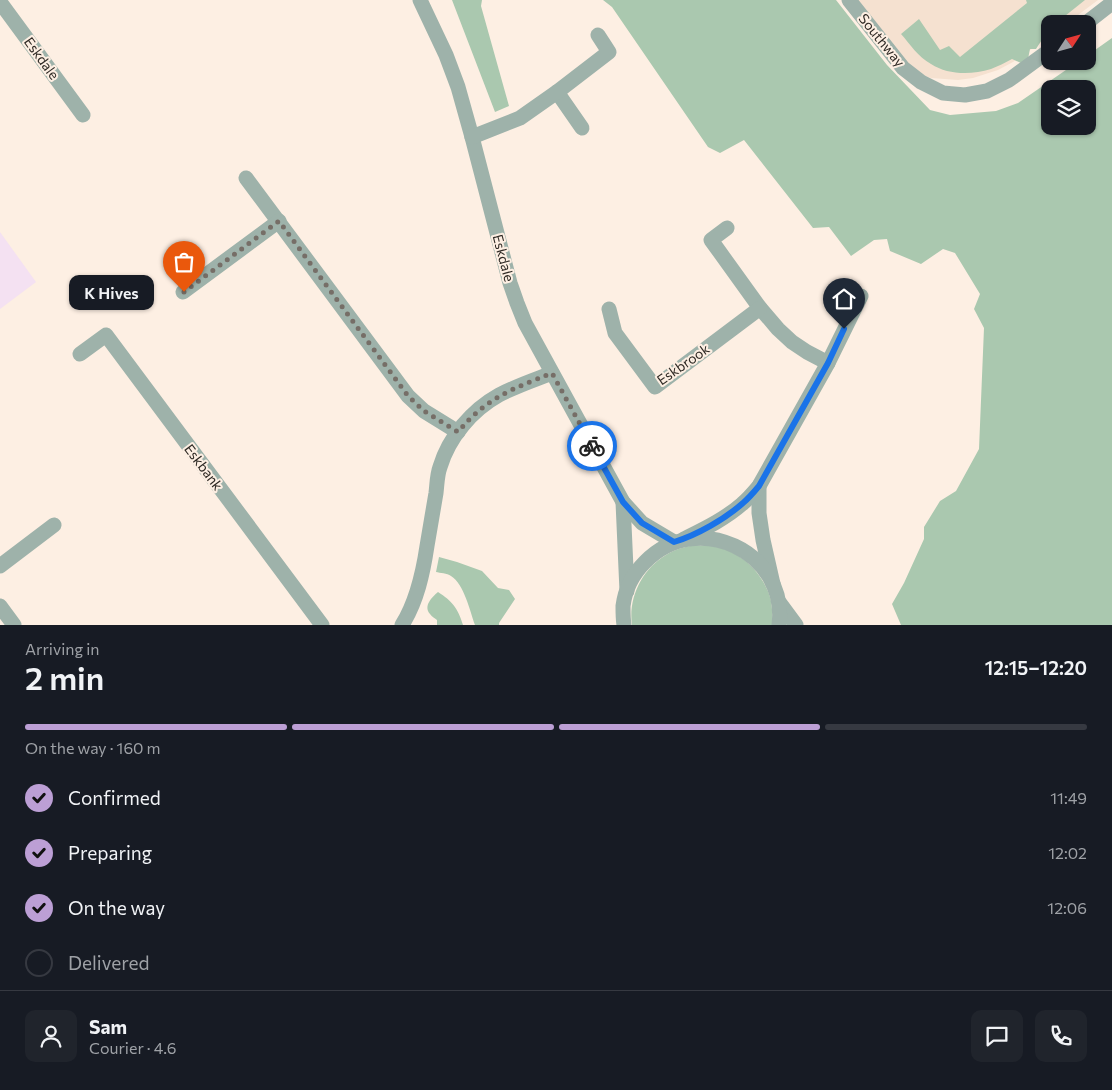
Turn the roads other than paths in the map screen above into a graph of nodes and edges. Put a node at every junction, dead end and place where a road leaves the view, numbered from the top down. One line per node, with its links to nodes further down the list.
1 (420, 0): 11 (street, Eskdale)
2 (849, 0): 7 (street, Southway)
3 (0, 2): 9 (street, Eskdale)
4 (1112, 3): 5 (street)
5 (1096, 15)
6 (598, 35): 8 (street)
7 (1041, 57)
8 (557, 92): 10 (street); 11 (street)
9 (83, 115)
10 (582, 128)
11 (472, 137): 21 (street, Eskdale)
12 (246, 178): 13 (street)
13 (279, 221): 15 (street); 22 (street)
14 (727, 228): 17 (street)
15 (184, 292)
16 (861, 296): 20 (street)
17 (760, 308): 18 (street, Eskbrook); 20 (street)
18 (609, 309)
19 (80, 354): 33 (street, Eskbank)
20 (828, 363): 23 (street)
21 (552, 373): 22 (street); 24 (street, Eskdale)
22 (458, 432): 34 (street)
23 (759, 486): 26 (street); 29 (street)
24 (623, 502): 26 (street, Eskdale); 28 (street, Eskdale)
25 (54, 525): 27 (street)
26 (679, 541): 28 (street); 29 (street)
27 (0, 566)
28 (627, 591): 31 (street)
29 (776, 594): 37 (street); 38 (street)
30 (0, 606): 32 (street)
31 (623, 607): 35 (street); 36 (street)
32 (14, 625)
33 (322, 625)
34 (402, 625)
35 (616, 625)
36 (624, 625)
37 (779, 625)
38 (796, 625)

